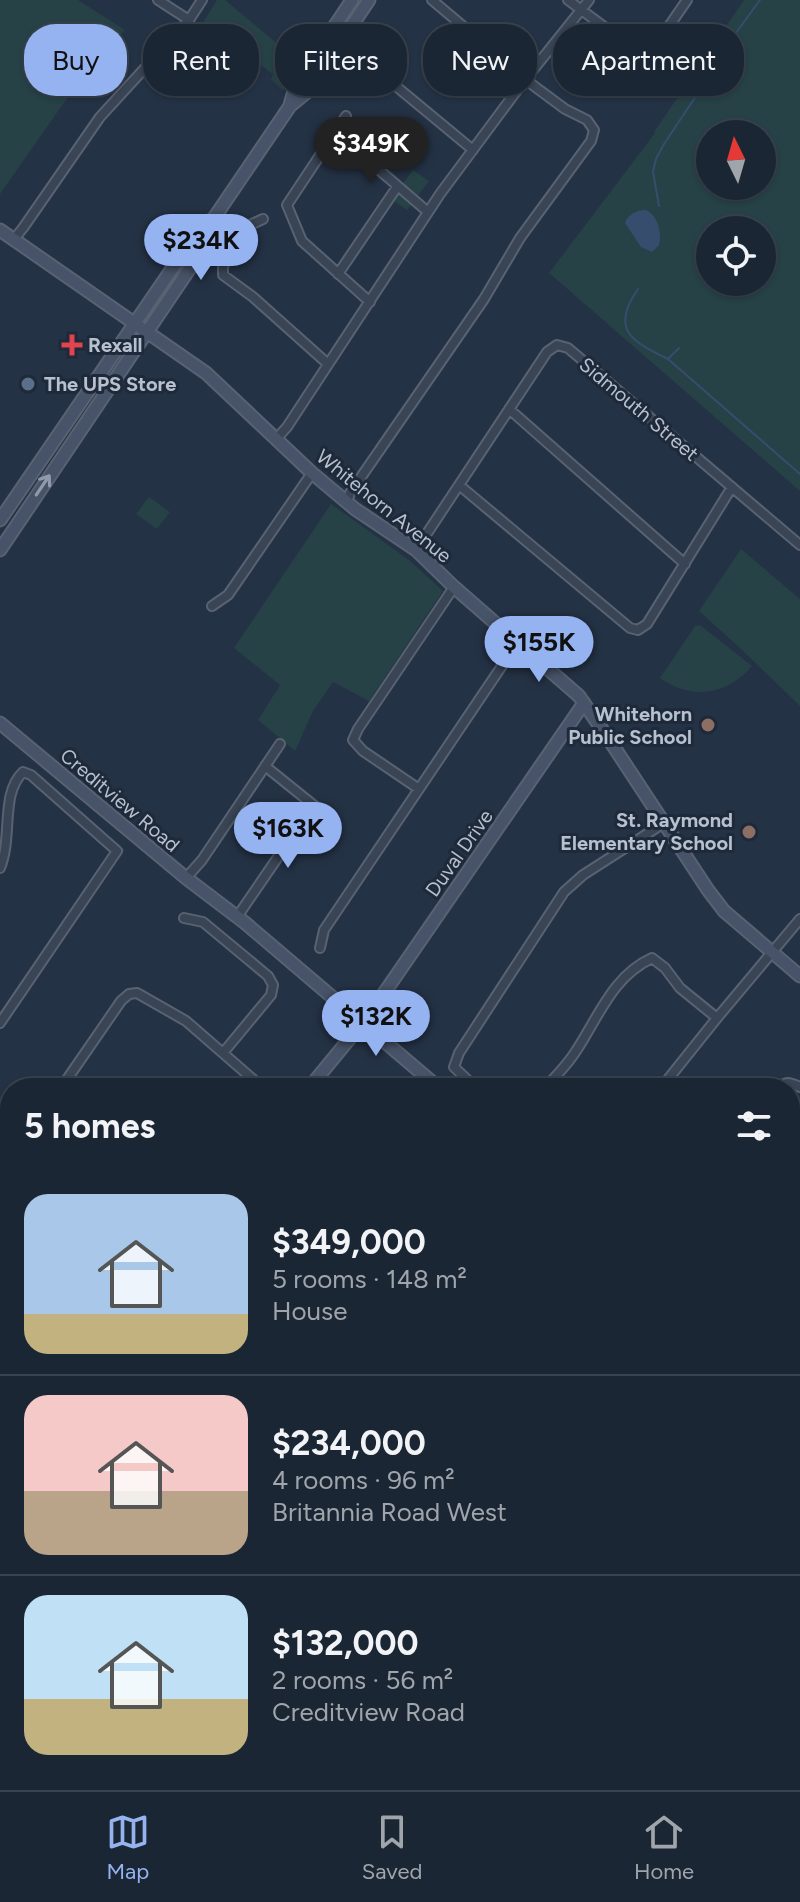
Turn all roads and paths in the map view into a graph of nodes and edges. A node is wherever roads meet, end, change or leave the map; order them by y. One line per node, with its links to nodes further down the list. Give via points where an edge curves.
1 (158, 0): 10 (street)
2 (202, 0): 10 (street)
3 (352, 0): 16 (main road, via 296,84)
4 (369, 0): 16 (main road, via 307,92)
5 (432, 0): 11 (street)
6 (568, 0): 9 (street)
7 (589, 0): 9 (street)
8 (687, 0): 9 (street, via 645,54)
9 (581, 11): 12 (street)
10 (189, 20): 25 (street, via 100,117)
11 (461, 24)
12 (537, 65)
13 (537, 87): 36 (street, via 587,120 594,130 591,141 520,238)
14 (407, 95): 19 (street)
15 (513, 96): 19 (street)
16 (290, 106): 22 (main road)
17 (346, 116): 18 (street)
18 (335, 132): 20 (street); 26 (street, via 287,205 302,241)
19 (473, 150): 21 (street)
20 (397, 187): 21 (street); 26 (street)
21 (428, 212): 27 (street)
22 (214, 218): 28 (main road, via 200,228); 29 (main road, via 213,234)
23 (263, 219): 30 (street, via 250,225 223,266 223,275)
24 (0, 230): 25 (main road, Whitehorn Avenue)
25 (14, 239): 28 (main road, Whitehorn Avenue)
26 (338, 274): 27 (street)
27 (370, 302): 30 (street)
28 (134, 323): 29 (main road, Whitehorn Avenue); 37 (main road)
29 (147, 332): 32 (main road, Whitehorn Avenue, via 206,373); 39 (main road, one-way to 29)
30 (328, 364): 32 (street)
31 (509, 409): 34 (street, Sidmouth Street); 35 (street, Sidmouth Street, via 547,352 557,345 568,348); 41 (street)
32 (277, 438): 33 (main road, Whitehorn Avenue)
33 (312, 473): 36 (main road, Whitehorn Avenue); 43 (street, via 228,595)
34 (459, 485): 40 (street, Sidmouth Street); 41 (street, via 630,628 647,624)
35 (732, 487): 38 (street, Sidmouth Street); 41 (street)
36 (347, 502): 40 (main road, Whitehorn Avenue)
37 (0, 520)
38 (800, 545)
39 (0, 550)
40 (416, 550): 42 (main road, Whitehorn Avenue)
41 (685, 564)
42 (454, 587): 44 (main road, Whitehorn Avenue); 49 (street, via 353,740)
43 (212, 606)
44 (518, 642): 45 (main road, Whitehorn Avenue); 49 (street)
45 (584, 703): 52 (main road, Whitehorn Avenue); 63 (main road, Duval Drive)
46 (0, 723): 54 (main road, Creditview Road)
47 (280, 744): 48 (street)
48 (265, 766): 50 (street); 54 (street)
49 (419, 789): 58 (street, via 324,930)
50 (313, 806): 51 (street); 55 (street)
51 (332, 820)
52 (664, 823): 59 (main road, Whitehorn Avenue, via 724,911); 69 (street, via 564,892 459,1053 454,1067)
53 (0, 868): 62 (street, via 5,857 2,804 23,772 117,851)
54 (186, 878): 55 (main road, Creditview Road)
55 (237, 917): 63 (main road, Creditview Road)
56 (184, 918): 64 (street, via 203,922 273,985 271,995)
57 (800, 919): 59 (street)
58 (320, 948)
59 (771, 952): 60 (main road, Whitehorn Avenue); 61 (street)
60 (800, 976)
61 (717, 1018): 70 (street, via 652,958 623,977); 71 (street)
62 (0, 1023)
63 (362, 1023): 67 (main road, Duval Drive); 68 (main road, Creditview Road)
64 (223, 1053): 65 (street, via 186,1021 141,995 129,994); 66 (street)
65 (68, 1078)
66 (252, 1078)
67 (317, 1078)
68 (427, 1078)
69 (466, 1078)
70 (554, 1078)
71 (669, 1078)

